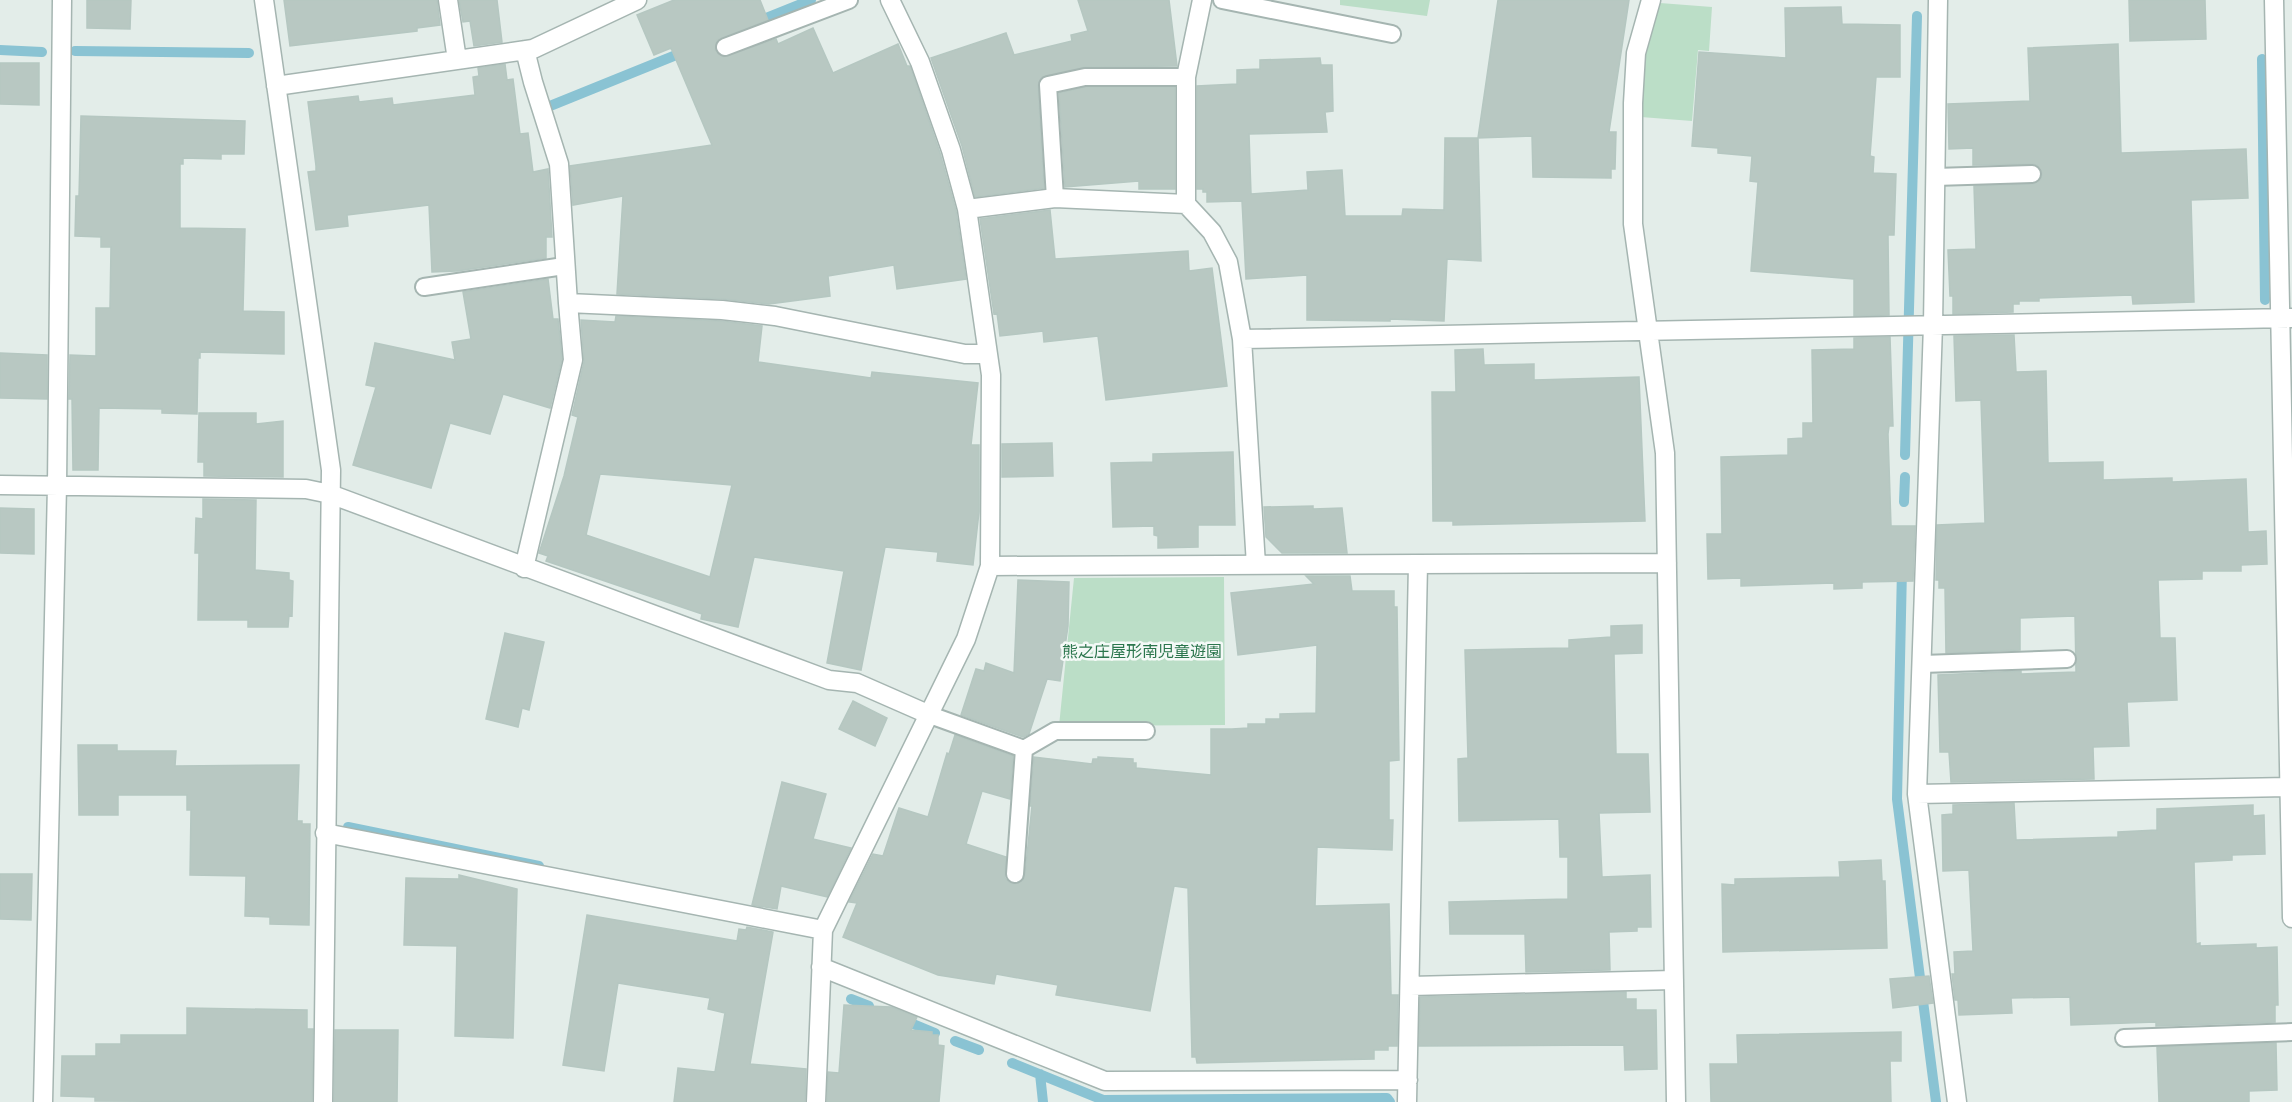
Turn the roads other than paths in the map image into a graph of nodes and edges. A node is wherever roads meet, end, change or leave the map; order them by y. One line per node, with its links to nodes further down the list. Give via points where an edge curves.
1 (62, 0): 32 (street)
2 (264, 0): 17 (street)
3 (448, 0): 15 (street)
4 (637, 0): 14 (street)
5 (849, 0): 13 (lane)
6 (890, 0): 22 (street, via 920,62)
7 (1202, 0): 16 (street)
8 (1222, 0): 12 (lane)
9 (1651, 0): 28 (street, via 1636,53 1633,114 1633,224)
10 (1938, 0): 19 (street)
11 (2274, 0): 26 (street)
12 (1392, 34)
13 (725, 47)
14 (525, 50): 15 (street); 23 (street, via 559,164)
15 (457, 60): 17 (street)
16 (1186, 77): 20 (lane, via 1085,77 1047,85); 21 (street)
17 (276, 86): 33 (street, via 331,470)
18 (2032, 174): 19 (lane)
19 (1935, 177): 27 (street)
20 (1055, 198): 21 (street); 22 (street)
21 (1186, 204): 29 (street, via 1212,232 1228,262)
22 (967, 209): 30 (street)
23 (564, 266): 24 (lane); 25 (street)
24 (424, 287)
25 (568, 303): 30 (street, via 764,315 965,354); 38 (street, via 573,360)
26 (2287, 318): 27 (street); 44 (street)
27 (1927, 325): 28 (street); 40 (street)
28 (1647, 330): 29 (street); 34 (street, via 1665,453)
29 (1242, 339): 36 (street)
30 (986, 354): 37 (street, via 991,375)
31 (0, 486): 32 (street)
32 (57, 486): 33 (street, via 306,489); 56 (street)
33 (330, 494): 38 (street); 46 (street)
34 (1667, 563): 35 (street); 51 (street)
35 (1418, 564): 36 (street); 52 (street)
36 (1256, 565): 37 (street)
37 (990, 566): 41 (street, via 966,639)
38 (524, 568): 41 (street, via 829,680 857,683)
39 (2067, 659): 40 (lane)
40 (1922, 664): 45 (street)
41 (930, 715): 43 (lane); 49 (street)
42 (1146, 731): 43 (lane, via 1055,731)
43 (1024, 749): 47 (lane)
44 (2291, 787): 45 (street); 48 (street)
45 (1917, 794): 61 (street)
46 (325, 833): 49 (street); 57 (street)
47 (1015, 874)
48 (2292, 918)
49 (823, 930): 50 (street)
50 (821, 967): 55 (street, via 1105,1081); 58 (street)
51 (1674, 980): 52 (street); 60 (street)
52 (1410, 986): 55 (street)
53 (2292, 1032): 54 (lane)
54 (2124, 1038)
55 (1408, 1080): 59 (street)
56 (43, 1102)
57 (323, 1102)
58 (816, 1102)
59 (1407, 1102)
60 (1676, 1102)
61 (1958, 1102)

